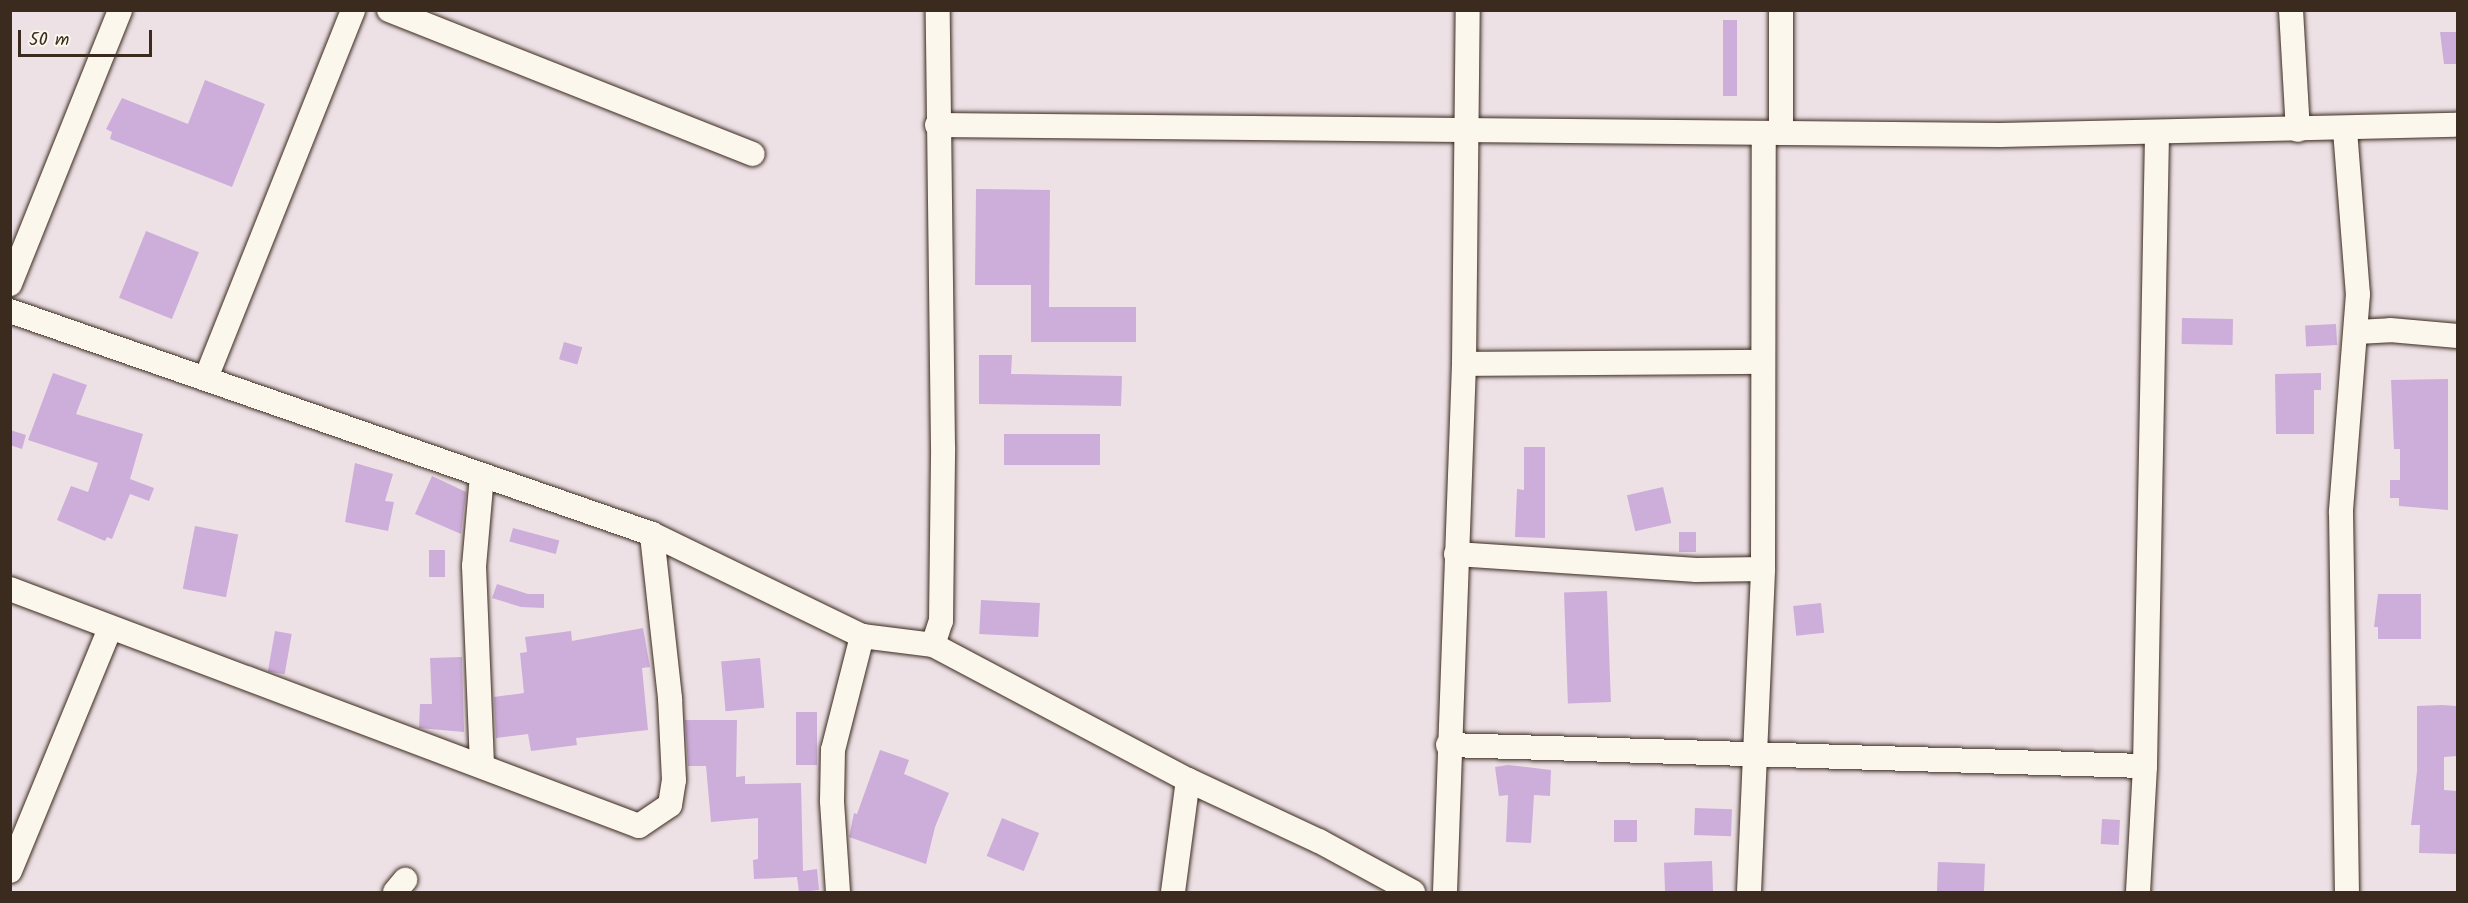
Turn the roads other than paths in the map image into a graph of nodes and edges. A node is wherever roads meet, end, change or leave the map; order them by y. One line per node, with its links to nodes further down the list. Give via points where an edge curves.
1 (120, 10): 16 (street)
2 (353, 10): 22 (street)
3 (389, 10): 15 (street)
4 (938, 10): 8 (street)
5 (1468, 10): 12 (street)
6 (1781, 10): 13 (street)
7 (2291, 10): 10 (street)
8 (937, 125): 12 (street); 30 (street, via 941,621)
9 (2457, 125): 11 (street)
10 (2298, 130): 11 (street); 14 (street)
11 (2345, 130): 18 (street, via 2358,294)
12 (1467, 131): 13 (street); 21 (street)
13 (1773, 133): 14 (street); 20 (street)
14 (2157, 133): 34 (street)
15 (753, 154)
16 (10, 284)
17 (10, 311): 22 (street)
18 (2357, 332): 19 (street, via 2390,330); 44 (street, via 2341,512)
19 (2457, 336)
20 (1763, 362): 21 (street); 26 (street)
21 (1464, 364): 25 (street)
22 (206, 378): 23 (street)
23 (482, 474): 24 (street); 33 (street, via 474,566)
24 (652, 534): 29 (street); 33 (street, via 670,698 674,780 670,805 639,826)
25 (1456, 554): 26 (street, via 1696,570); 31 (street)
26 (1763, 569): 32 (street)
27 (10, 589): 28 (street)
28 (110, 628): 33 (street); 36 (street)
29 (862, 636): 30 (street); 38 (street, via 833,750)
30 (933, 645): 35 (street)
31 (1448, 745): 32 (street); 41 (street)
32 (1756, 754): 34 (street); 42 (street)
33 (482, 765)
34 (2145, 766): 43 (street)
35 (1188, 780): 37 (street, via 1319,840); 39 (street)
36 (10, 871)
37 (1386, 886): 40 (street)
38 (838, 892)
39 (1173, 892)
40 (1413, 892)
41 (1445, 892)
42 (1749, 892)
43 (2138, 892)
44 (2347, 892)

